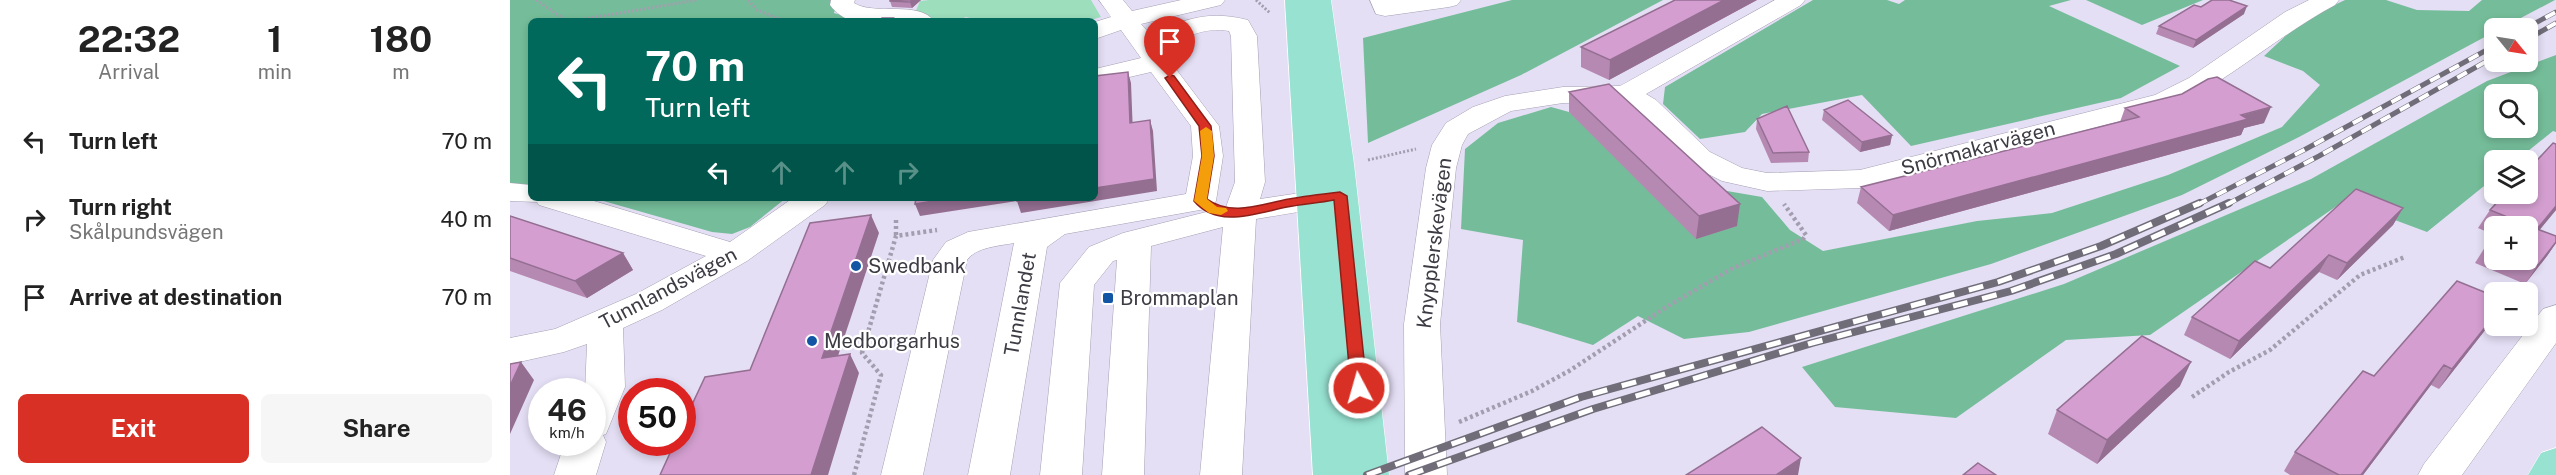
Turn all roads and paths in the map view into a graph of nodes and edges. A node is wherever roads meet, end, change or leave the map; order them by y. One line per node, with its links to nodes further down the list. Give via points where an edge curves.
1 (536, 0): 15 (path)
2 (698, 0): 16 (path)
3 (748, 0): 17 (path, via 757,10)
4 (843, 0): 18 (street, via 842,5 855,14)
5 (1213, 0): 13 (street)
6 (1256, 0): 14 (path)
7 (1297, 0): 27 (main road)
8 (1319, 0): 27 (main road, via 1339,164)
9 (1382, 0): 10 (street, via 1385,9)
10 (1449, 0)
11 (1792, 0): 22 (street, Knypplerskevägen)
12 (2327, 0): 22 (street, Snörmakarvägen, via 2294,17 2199,84 2165,101 1860,179 1767,182 1733,175 1699,158 1646,106)
13 (1118, 10): 19 (street); 20 (street)
14 (1269, 13)
15 (563, 18)
16 (590, 18)
17 (777, 18)
18 (912, 18)
19 (1098, 28)
20 (1153, 54): 21 (street); 31 (street, via 1205,126 1208,156); 32 (street, via 1189,27 1216,21 1239,25 1244,36 1250,182)
21 (1098, 76)
22 (1626, 94): 23 (street, Knypplerskevägen, via 1563,95 1505,104 1456,129)
23 (1447, 145): 24 (path); 44 (street, Knypplerskevägen, via 1422,324)
24 (1366, 160)
25 (510, 192): 26 (street)
26 (528, 195)
27 (1326, 198): 32 (street); 53 (main road); 54 (main road)
28 (1780, 199): 44 (path, via 1806,235 1803,239 1733,268 1532,391 1459,422)
29 (560, 201): 37 (street)
30 (810, 201): 37 (street, Tunnlandsvägen)
31 (1200, 201): 32 (street, via 1214,210); 34 (street)
32 (1240, 213): 36 (street); 52 (street)
33 (896, 220): 35 (path)
34 (1055, 226): 48 (street, Tunnlandet, via 980,239 958,249 950,260); 49 (street, Tunnlandet, via 1031,243)
35 (896, 236)
36 (1135, 240): 50 (street, via 1101,254 1077,283); 51 (street)
37 (735, 254): 40 (street, Tunnlandsvägen)
38 (2405, 256): 43 (path, via 2360,275 2270,350)
39 (2556, 317): 56 (street)
40 (605, 323): 41 (street, Tunnlandsvägen, via 564,340); 42 (street)
41 (510, 351)
42 (606, 378)
43 (2192, 397)
44 (1423, 430): 55 (street, Knypplerskevägen)
45 (581, 456): 47 (street)
46 (2556, 464): 57 (main road)
47 (574, 475)
48 (902, 475)
49 (989, 475)
50 (1061, 475)
51 (1123, 475)
52 (1221, 475)
53 (1334, 475)
54 (1368, 475)
55 (1426, 475)
56 (2439, 475)
57 (2549, 475)

